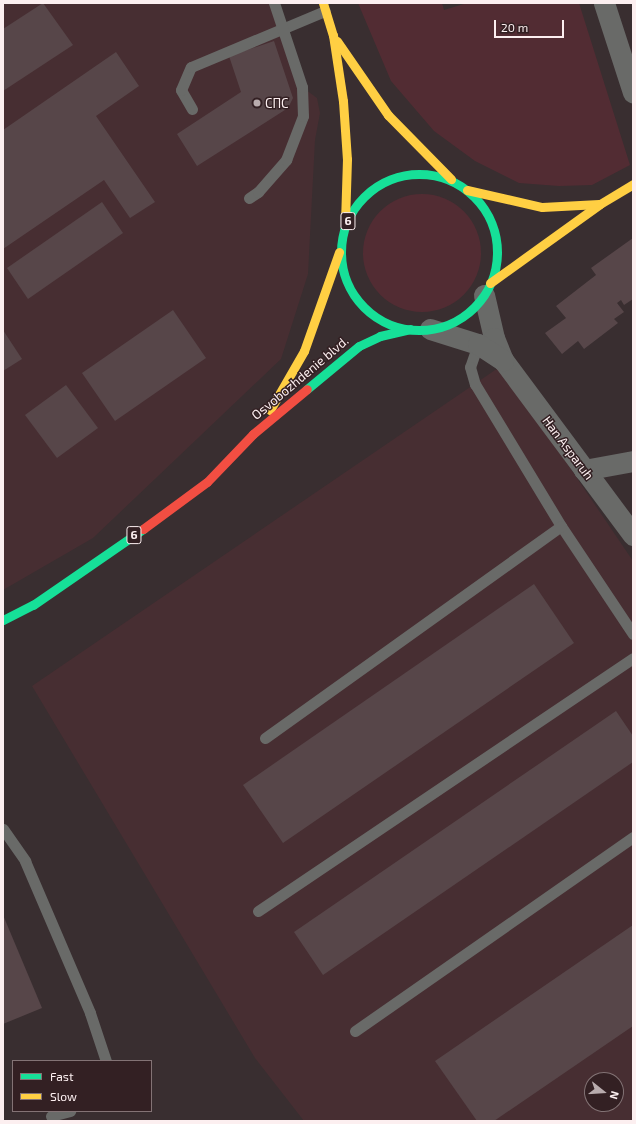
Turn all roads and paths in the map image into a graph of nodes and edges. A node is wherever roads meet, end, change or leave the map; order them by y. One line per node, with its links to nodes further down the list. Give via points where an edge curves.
1 (274, 3): 4 (lane)
2 (604, 3): 6 (street)
3 (324, 7): 4 (lane); 5 (main road, 6)
4 (284, 30): 7 (lane, via 191,66 181,90); 11 (lane, via 302,88 303,116 286,160 258,192)
5 (333, 35): 8 (main road, 6, via 388,115); 13 (main road, 6, via 346,132)
6 (633, 92)
7 (192, 109)
8 (454, 182): 10 (main road, 6); 13 (main road, 6, via 440,176 410,174 381,183 358,203)
9 (633, 184): 12 (main road)
10 (467, 190): 12 (main road, via 542,207 567,208); 15 (main road, 6, via 486,212 496,240 497,255)
11 (248, 198)
12 (600, 204): 15 (main road)
13 (344, 229): 14 (main road, 6)
14 (342, 245): 16 (main road, 6, via 345,275 359,301 382,320); 19 (main road, Osvobozhdenie blvd. / 6, via 304,351 290,380)
15 (487, 289): 16 (main road, 6, via 460,318); 18 (street, Han Asparuh, via 494,338)
16 (420, 329): 17 (street, Han Asparuh); 19 (main road, Osvobozhdenie blvd. / 6, via 380,336 359,346)
17 (478, 344): 18 (street, Han Asparuh); 22 (lane, via 470,374)
18 (503, 360): 21 (street, Han Asparuh)
19 (253, 434): 24 (main road, Osvobozhdenie blvd. / 6, via 207,482 33,605)
20 (633, 461): 21 (street)
21 (584, 470): 23 (street, Han Asparuh)
22 (561, 526): 25 (lane); 27 (lane)
23 (633, 535)
24 (3, 620)
25 (633, 634)
26 (633, 658): 30 (lane)
27 (265, 738)
28 (3, 829): 32 (lane, via 25,861 90,1013)
29 (633, 837): 31 (lane)
30 (258, 911)
31 (355, 1031)
32 (106, 1060)
33 (66, 1112): 34 (lane)
34 (51, 1116)

